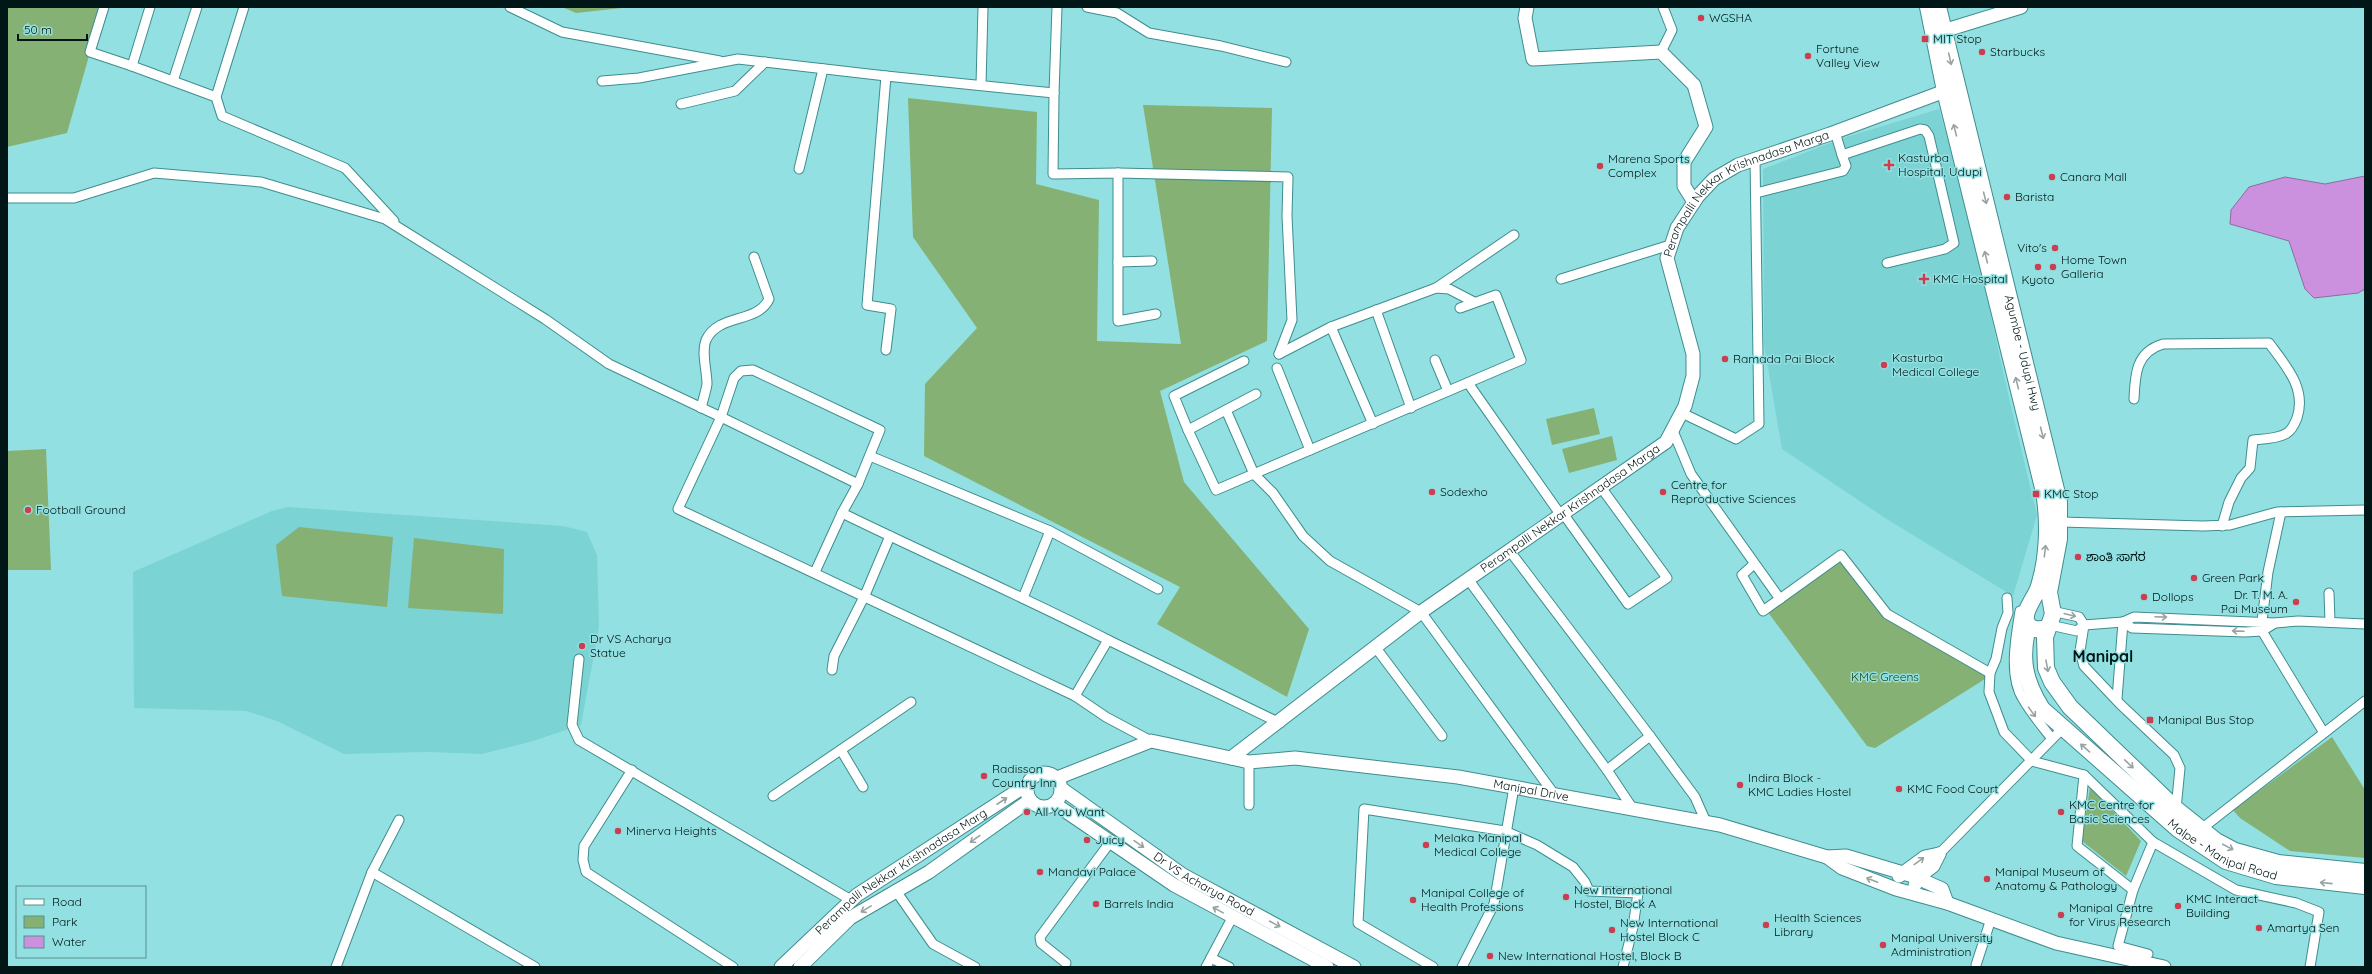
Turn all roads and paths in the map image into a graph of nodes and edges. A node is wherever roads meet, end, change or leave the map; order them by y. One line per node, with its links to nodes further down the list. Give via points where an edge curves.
1 (104, 7): 19 (street, via 90,52)
2 (150, 7): 19 (street)
3 (197, 7): 22 (street)
4 (244, 7): 27 (street)
5 (510, 7): 16 (street, via 562,32)
6 (983, 7): 24 (street)
7 (1057, 7): 26 (street)
8 (1087, 7): 18 (street, via 1117,13 1149,33 1221,46)
9 (1527, 7): 15 (street, via 1525,18 1533,59)
10 (1663, 7): 15 (street, via 1672,30)
11 (1928, 7): 14 (highway, Agumbe - Udupi Hwy)
12 (1938, 7): 14 (highway, Agumbe - Udupi Hwy)
13 (2021, 7): 14 (street)
14 (1937, 32): 25 (highway, Agumbe - Udupi Hwy); 76 (highway, Agumbe - Udupi Hwy, one-way to 76, via 2054,480)
15 (1661, 52): 36 (street, via 1694,85 1706,127 1684,162 1684,186)
16 (724, 62): 17 (street, via 738,59); 23 (street, via 639,78)
17 (765, 62): 20 (street); 28 (street, via 735,91)
18 (1286, 62)
19 (132, 66): 22 (street)
20 (823, 69): 21 (street); 32 (street)
21 (886, 76): 24 (street); 51 (street, via 868,305 891,309)
22 (173, 81): 27 (street)
23 (602, 81)
24 (981, 85): 26 (street)
25 (1945, 91): 29 (street, Perampalli Nekkar Krishnadasa Marga); 89 (highway, Agumbe - Udupi Hwy, one-way to 25, via 2039,587 2045,547 2044,492)
26 (1054, 93): 33 (street, via 1053,174)
27 (216, 97): 37 (street, via 222,116 345,168)
28 (681, 104)
29 (1835, 132): 30 (street); 31 (street, Perampalli Nekkar Krishnadasa Marga)
30 (1842, 155): 34 (street, via 1846,166 1843,171); 43 (street, via 1920,129 1929,136 1954,243 1945,249)
31 (1755, 159): 34 (street); 36 (street, Perampalli Nekkar Krishnadasa Marga, via 1738,165 1714,179)
32 (799, 169)
33 (1118, 173): 42 (street); 50 (street, via 1288,177 1287,216 1292,320 1279,354)
34 (1756, 193): 62 (street, via 1759,424 1736,439)
35 (7, 198): 37 (street, via 74,198 154,173 261,182 384,219)
36 (1694, 202): 39 (street, Perampalli Nekkar Krishnadasa Marga, via 1677,228)
37 (402, 230): 59 (street, via 545,319 609,364)
38 (1514, 235): 45 (street)
39 (1670, 245): 44 (street); 62 (street, Perampalli Nekkar Krishnadasa Marga, via 1667,258 1693,354 1693,376)
40 (754, 257): 59 (street, via 769,300 761,311 725,322 713,331 706,341 707,384)
41 (1152, 261): 42 (street)
42 (1118, 262): 49 (street, via 1118,321)
43 (1887, 264)
44 (1561, 279)
45 (1436, 288): 46 (street, via 1449,289); 48 (street)
46 (1474, 302): 47 (street); 55 (street, via 1496,295 1521,360)
47 (1460, 308)
48 (1376, 310): 50 (street); 60 (street)
49 (1156, 314)
50 (1331, 328): 64 (street)
51 (886, 350)
52 (1435, 360): 56 (street)
53 (1244, 361): 65 (street, via 1174,396)
54 (1277, 368): 67 (street)
55 (1468, 383): 56 (street); 75 (street)
56 (1448, 391): 60 (street)
57 (1256, 394): 61 (street)
58 (2134, 399): 77 (street, via 2134,383 2140,360 2150,348 2163,344 2269,343 2296,380 2300,395 2294,425 2286,434 2253,440 2250,468 2241,478 2229,502)
59 (701, 408): 63 (street)
60 (1411, 408): 64 (street)
61 (1226, 410): 65 (street); 69 (street)
62 (1682, 413): 66 (street, Perampalli Nekkar Krishnadasa Marga)
63 (721, 417): 68 (street, via 734,378 741,371 753,370 880,430); 70 (street); 82 (street, via 678,509)
64 (1373, 424): 67 (street)
65 (1188, 430): 69 (street, via 1216,490)
66 (1673, 431): 71 (street, Perampalli Nekkar Krishnadasa Marga, via 1666,442); 81 (street, via 1692,474)
67 (1310, 450): 69 (street)
68 (870, 456): 70 (street); 78 (street)
69 (1254, 474): 90 (street, via 1273,493 1303,536 1330,561)
70 (858, 484): 74 (street)
71 (1600, 486): 75 (street, Perampalli Nekkar Krishnadasa Marga); 75 (street, via 1667,578 1628,604)
72 (2365, 510): 73 (street)
73 (2281, 512): 77 (street); 92 (street, via 2268,572)
74 (842, 513): 79 (street); 82 (street)
75 (1561, 513): 80 (street, Perampalli Nekkar Krishnadasa Marga)
76 (2061, 522): 77 (street); 91 (highway, Agumbe - Udupi Hwy, via 2049,592)
77 (2222, 526)
78 (1050, 531): 84 (street); 87 (street)
79 (890, 536): 86 (street); 87 (street)
80 (1509, 550): 83 (street, Perampalli Nekkar Krishnadasa Marga); 112 (street)
81 (1754, 564): 88 (street); 88 (street, via 1742,575 1763,611)
82 (815, 572): 86 (street)
83 (1468, 579): 90 (street, Perampalli Nekkar Krishnadasa Marga); 120 (street)
84 (1158, 589)
85 (2329, 593): 94 (street)
86 (865, 595): 102 (street, via 834,656); 104 (street)
87 (1023, 598): 99 (street)
88 (1780, 598): 103 (street, via 1841,555 1887,614)
89 (2027, 611): 91 (highway, via 2046,603); 91 (highway, via 2040,630); 103 (street, via 2007,598 2008,613); 109 (highway, Malpe - Manipal Road, via 2024,658 2031,691)
90 (1421, 612): 100 (street, Perampalli Nekkar Krishnadasa Marga); 126 (street)
91 (2050, 618): 97 (street, one-way to 97, via 2079,617); 97 (street, via 2077,631); 132 (highway, Malpe - Manipal Road, one-way to 132, via 2046,637 2046,668 2058,692 2070,707)
92 (2262, 621): 93 (street, one-way to 92, via 2134,617); 95 (street)
93 (2123, 622): 97 (street); 98 (street, one-way to 93, via 2132,628); 105 (street)
94 (2330, 622): 95 (street); 96 (street)
95 (2275, 623): 98 (street)
96 (2365, 624)
97 (2084, 625): 105 (street, via 2080,651 2084,666)
98 (2262, 631): 110 (street)
99 (1108, 640): 104 (street); 108 (street)
100 (1376, 648): 108 (street, Perampalli Nekkar Krishnadasa Marga); 111 (street)
101 (579, 658): 119 (street, via 572,725 574,733 579,740)
102 (832, 670)
103 (1990, 673): 117 (street, via 1989,692 2004,732)
104 (1075, 696): 113 (street, via 1106,717)
105 (2117, 698): 132 (street, via 2174,755 2180,768)
106 (911, 702): 114 (street)
107 (2365, 702): 110 (street)
108 (1280, 723): 115 (street, Perampalli Nekkar Krishnadasa Marga)
109 (2057, 734): 117 (street); 145 (highway, Malpe - Manipal Road, one-way to 109, via 2276,876 2226,862 2178,829)
110 (2324, 734): 135 (street)
111 (1442, 736)
112 (1650, 736): 120 (street); 134 (street, via 1695,797)
113 (1151, 741): 115 (street); 123 (street)
114 (841, 750): 124 (street); 127 (street)
115 (1232, 758): 116 (street, Manipal Drive)
116 (1249, 762): 125 (street, Manipal Drive, via 1295,758 1458,777); 130 (street)
117 (2032, 762): 121 (street); 139 (street)
118 (1096, 763): 123 (street)
119 (632, 770): 149 (street); 159 (street, via 584,846 583,860 586,872)
120 (1607, 770): 131 (street)
121 (2084, 775): 138 (street); 146 (street, via 2077,846)
122 (1028, 784): 123 (street, via 1041,773 1047,773); 128 (street, via 1027,794); 149 (street, Perampalli Nekkar Krishnadasa Marg, one-way to 122)
123 (1059, 784): 129 (street, via 1059,800); 166 (street, Dr VS Acharya Road, one-way to 166, via 1183,875)
124 (863, 787)
125 (1514, 787): 126 (street, Manipal Drive); 136 (street)
126 (1554, 794): 131 (street, Manipal Drive)
127 (773, 796)
128 (1030, 800): 129 (street, via 1038,807 1044,808); 148 (street, Perampalli Nekkar Krishnadasa Marg, one-way to 148, via 929,872)
129 (1055, 804): 137 (street, Dr VS Acharya Road)
130 (1249, 804)
131 (1634, 809): 134 (street, Manipal Drive)
132 (2176, 809): 135 (highway, Malpe - Manipal Road)
133 (399, 820): 141 (street)
134 (1706, 822): 140 (street, Manipal Drive)
135 (2200, 830): 142 (highway, Malpe - Manipal Road, one-way to 142, via 2235,851 2256,858 2278,863)
136 (1506, 831): 167 (street, via 1364,808 1358,922); 168 (street, via 1494,904); 169 (street, via 1537,845 1573,867 1589,891 1638,893)
137 (1111, 841): 151 (street, Dr VS Acharya Road, one-way to 137, via 1174,885); 155 (street, via 1040,937 1041,943)
138 (2153, 842): 146 (street); 171 (street, via 2236,890 2296,903 2319,912)
139 (1939, 854): 143 (street, one-way to 139, via 1925,857); 144 (street, via 1933,866)
140 (1826, 857): 143 (street, via 1846,856); 147 (street, one-way to 140, via 1842,868)
141 (372, 872): 157 (street); 158 (street)
142 (2365, 872)
143 (1902, 873): 144 (street); 147 (street, via 1894,880)
144 (1917, 878): 147 (street, via 1915,885); 150 (street, via 1942,889)
145 (2365, 886)
146 (2133, 890): 153 (street, via 2118,946)
147 (1901, 891): 150 (street)
148 (896, 892): 161 (street, Perampalli Nekkar Krishnadasa Marg, one-way to 161, via 850,918); 162 (street, via 933,944)
149 (851, 900): 160 (street, Perampalli Nekkar Krishnadasa Marg)
150 (1948, 904): 152 (street)
151 (1232, 918): 154 (street); 165 (street, Dr VS Acharya Road)
152 (1991, 919): 156 (street); 170 (street, via 2056,943)
153 (2148, 954)
154 (1211, 958): 163 (street); 164 (street)
155 (1066, 963)
156 (1976, 965)
157 (336, 967)
158 (535, 967)
159 (733, 967)
160 (781, 967)
161 (800, 967)
162 (975, 967)
163 (1206, 967)
164 (1229, 967)
165 (1327, 967)
166 (1354, 967)
167 (1433, 967)
168 (1462, 967)
169 (1623, 967)
170 (2164, 967)
171 (2310, 967)

